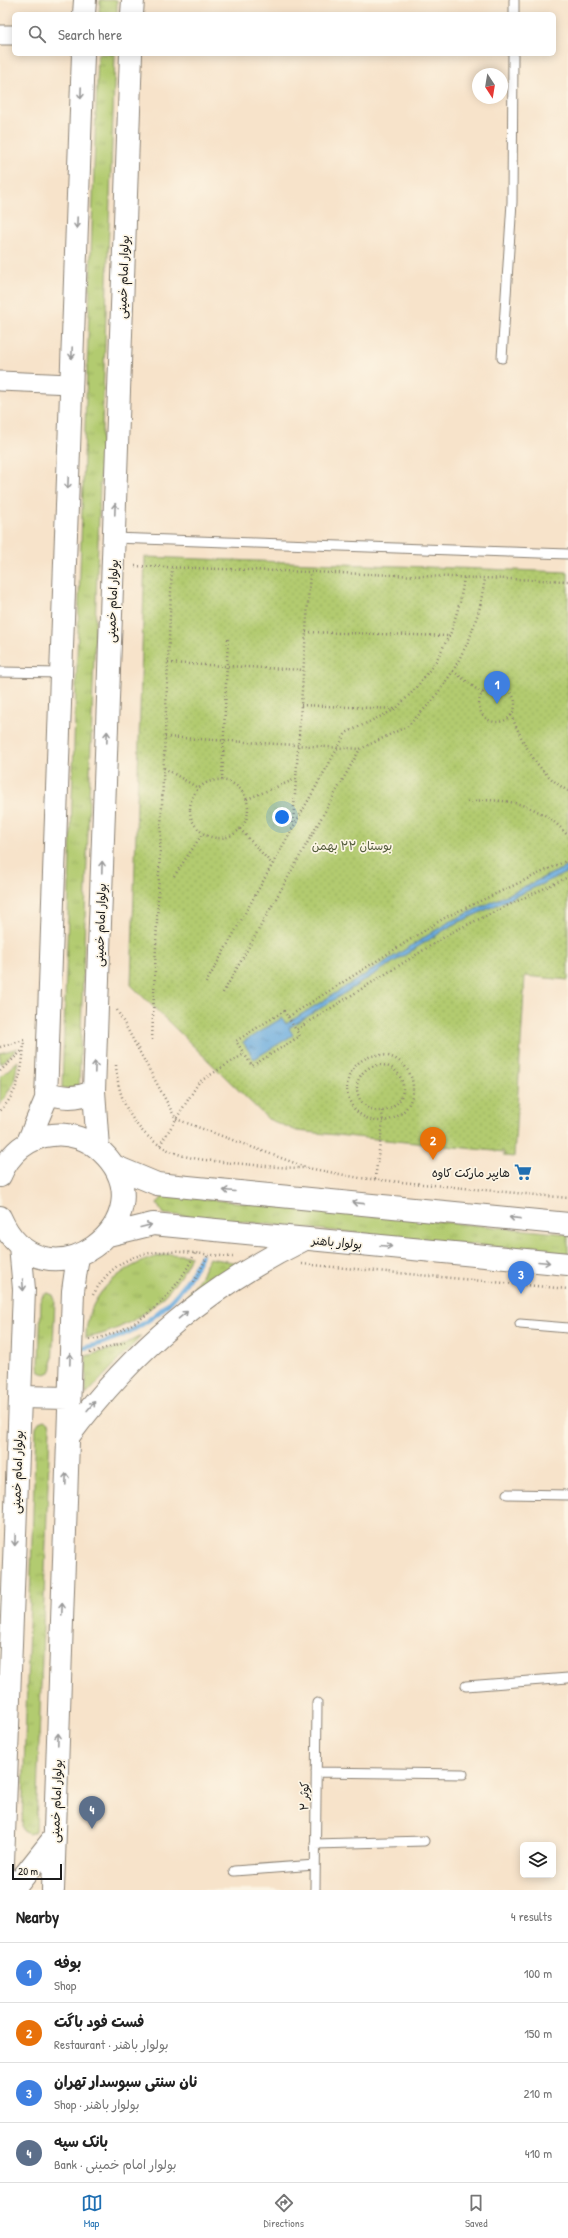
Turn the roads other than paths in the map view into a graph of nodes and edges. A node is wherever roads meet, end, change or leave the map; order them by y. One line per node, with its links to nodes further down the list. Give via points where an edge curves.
1 (85, 0): 4 (main road)
2 (133, 0): 5 (main road)
3 (514, 0): 6 (lane)
4 (84, 12)
5 (132, 12)
6 (514, 12)
7 (0, 35): 8 (street)
8 (12, 35)
9 (83, 56): 14 (main road, one-way to 14)
10 (131, 56): 15 (main road, بولوار امام خمینی, one-way to 10)
11 (513, 56): 12 (lane, via 512,202)
12 (502, 358)
13 (0, 381): 14 (street)
14 (71, 384): 18 (main road, one-way to 18)
15 (114, 538): 16 (lane); 19 (main road, بولوار امام خمینی, one-way to 15)
16 (568, 554)
17 (0, 672): 18 (lane)
18 (61, 673): 20 (main road)
19 (94, 1091): 20 (main road, via 72,1097); 22 (main road, بولوار امام خمینی)
20 (46, 1092): 21 (main road, via 46,1099)
21 (28, 1142): 22 (main road, via 52,1135 64,1135 82,1139); 23 (main road)
22 (98, 1148): 24 (main road)
23 (3, 1165)
24 (114, 1166): 26 (main road, one-way to 24, via 157,1184); 27 (main road, via 120,1184 121,1202 115,1225)
25 (1, 1223): 29 (main road)
26 (568, 1224)
27 (108, 1235): 28 (main road, بولوار باهنر, one-way to 28, via 153,1224); 30 (main road, via 100,1244)
28 (305, 1239): 31 (main road, بولوار باهنر, one-way to 31); 36 (main road, one-way to 28, via 111,1383 160,1334 215,1291 264,1260)
29 (20, 1246): 30 (main road, via 48,1258 66,1259); 34 (main road, بولوار امام خمینی, one-way to 34, via 24,1289)
30 (78, 1256): 35 (main road, بولوار امام خمینی, one-way to 30, via 73,1291)
31 (568, 1264)
32 (520, 1324): 33 (lane)
33 (568, 1328)
34 (20, 1397): 35 (main road); 47 (main road, بولوار امام خمینی, one-way to 47)
35 (69, 1398): 36 (main road, بولوار امام خمینی)
36 (68, 1437): 44 (main road, بولوار امام خمینی, one-way to 36)
37 (507, 1494): 38 (lane)
38 (568, 1495)
39 (568, 1678): 40 (lane)
40 (466, 1686)
41 (317, 1703): 42 (lane, کوثر ۲)
42 (316, 1772): 43 (lane); 46 (lane, کوثر ۲)
43 (463, 1774)
44 (54, 1838): 50 (main road); 52 (main road, بولوار امام خمینی)
45 (424, 1841): 46 (lane)
46 (315, 1844): 48 (lane, کوثر ۲)
47 (4, 1853): 50 (main road); 51 (main road, بولوار امام خمینی)
48 (315, 1865): 49 (lane); 53 (lane, کوثر ۲)
49 (234, 1870)
50 (21, 1886)
51 (2, 1890)
52 (53, 1890)
53 (315, 1890)

